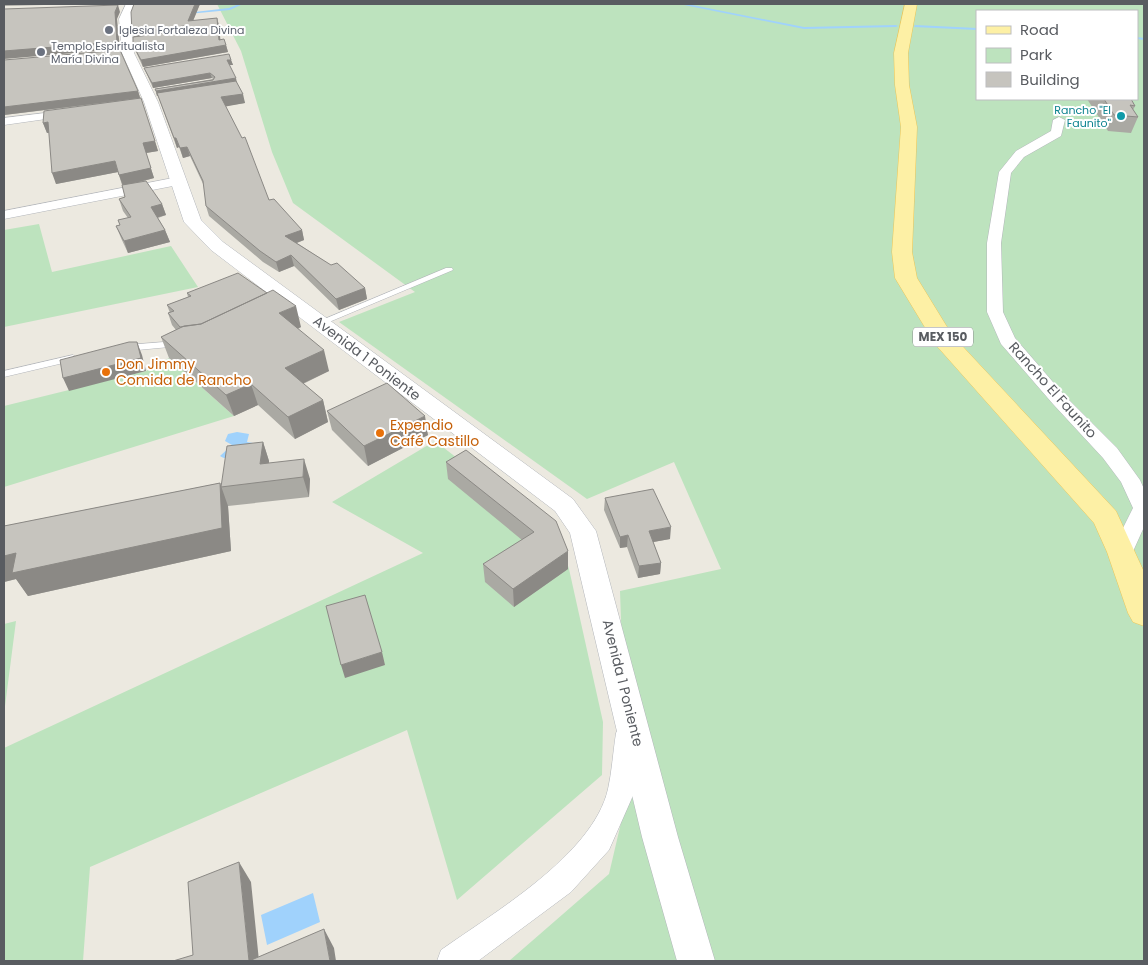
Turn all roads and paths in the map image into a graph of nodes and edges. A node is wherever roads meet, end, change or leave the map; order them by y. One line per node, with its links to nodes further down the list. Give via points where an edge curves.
1 (912, 4): 16 (main road, MEX 150, via 901,52 902,85 909,127 902,252 906,278 943,339 1106,518)
2 (125, 11): 3 (street, Avenida 1 Poniente)
3 (130, 45): 4 (street); 8 (street, Avenida 1 Poniente, via 142,70)
4 (114, 54)
5 (79, 112): 7 (street)
6 (1059, 120): 16 (street, Rancho El Faunito, via 1056,133 1020,154 1005,172 994,244 995,312 1007,340 1110,453 1130,480 1143,508)
7 (4, 122)
8 (178, 181): 9 (street); 11 (street, Avenida 1 Poniente, via 193,222 285,304)
9 (4, 216)
10 (449, 270): 11 (lane)
11 (319, 323): 18 (street, Avenida 1 Poniente, via 564,505 583,531)
12 (185, 343): 13 (lane)
13 (120, 348)
14 (85, 355): 15 (lane)
15 (4, 374)
16 (1122, 552): 17 (main road, MEX 150)
17 (1144, 613)
18 (632, 717): 19 (street, via 621,790 600,840 561,882); 20 (street, Avenida 1 Poniente, via 660,837)
19 (452, 961)
20 (696, 961)

